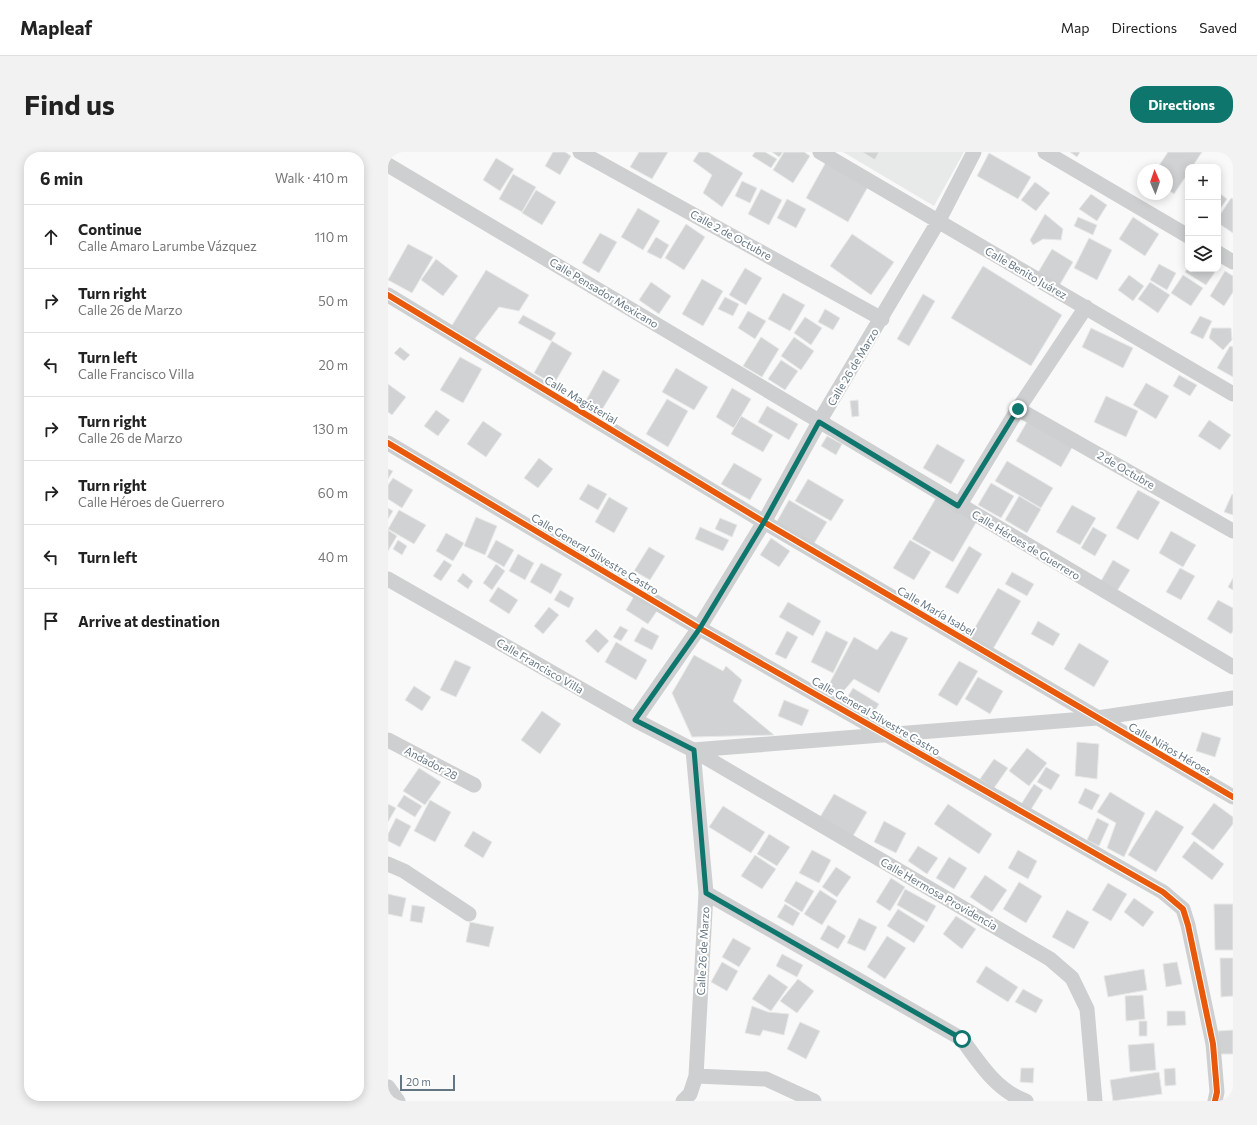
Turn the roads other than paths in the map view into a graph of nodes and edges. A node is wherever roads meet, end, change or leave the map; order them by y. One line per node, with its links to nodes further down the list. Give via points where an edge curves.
1 (580, 152): 12 (street, Calle 2 de Octubre)
2 (820, 152): 6 (street, Calle Benito Juárez)
3 (974, 152): 6 (street, Calle 26 de Marzo)
4 (1045, 152): 7 (street)
5 (388, 165): 15 (street, Calle Pensador Mexicano)
6 (938, 222): 11 (street, Calle Benito Juárez); 12 (street, Calle 26 de Marzo)
7 (1185, 234)
8 (1221, 256): 9 (street)
9 (1233, 262)
10 (388, 295): 18 (street, Calle Magisterial)
11 (1086, 307): 13 (street, Calle Benito Juárez); 14 (street)
12 (882, 319): 15 (street, Calle 26 de Marzo)
13 (1233, 394)
14 (1018, 409): 17 (street); 19 (street, 2 de Octubre)
15 (819, 422): 17 (street, Calle Héroes de Guerrero); 18 (street, Calle 26 de Marzo)
16 (388, 443): 21 (street, Calle General Silvestre Castro)
17 (958, 506): 22 (street, Calle Héroes de Guerrero)
18 (764, 522): 21 (street, Calle 26 de Marzo); 24 (street, Calle María Isabel)
19 (1233, 531)
20 (388, 579): 25 (street, Calle Francisco Villa)
21 (700, 628): 25 (street, Calle 26 de Marzo); 26 (street, Calle General Silvestre Castro)
22 (1233, 667)
23 (1233, 698): 24 (street)
24 (1098, 718): 26 (street); 30 (street, Calle Niños Héroes)
25 (635, 720): 28 (street, Calle Francisco Villa)
26 (889, 735): 28 (street); 41 (street, Calle General Silvestre Castro, via 1163,892 1183,909 1213,1044 1217,1092)
27 (388, 740): 29 (street, Andador 28)
28 (694, 750): 32 (street, Calle 26 de Marzo); 40 (street, Calle Hermosa Providencia, via 1050,959 1072,978 1087,1009)
29 (474, 785)
30 (1233, 797)
31 (388, 864): 33 (street)
32 (706, 893): 34 (street, Calle 26 de Marzo); 39 (street, via 962,1039 986,1074 1017,1098)
33 (469, 914)
34 (696, 1076): 36 (street, Calle 26 de Marzo); 38 (street, via 766,1079)
35 (388, 1087): 37 (street)
36 (690, 1099)
37 (398, 1101)
38 (814, 1101)
39 (1026, 1101)
40 (1095, 1101)
41 (1215, 1101)

